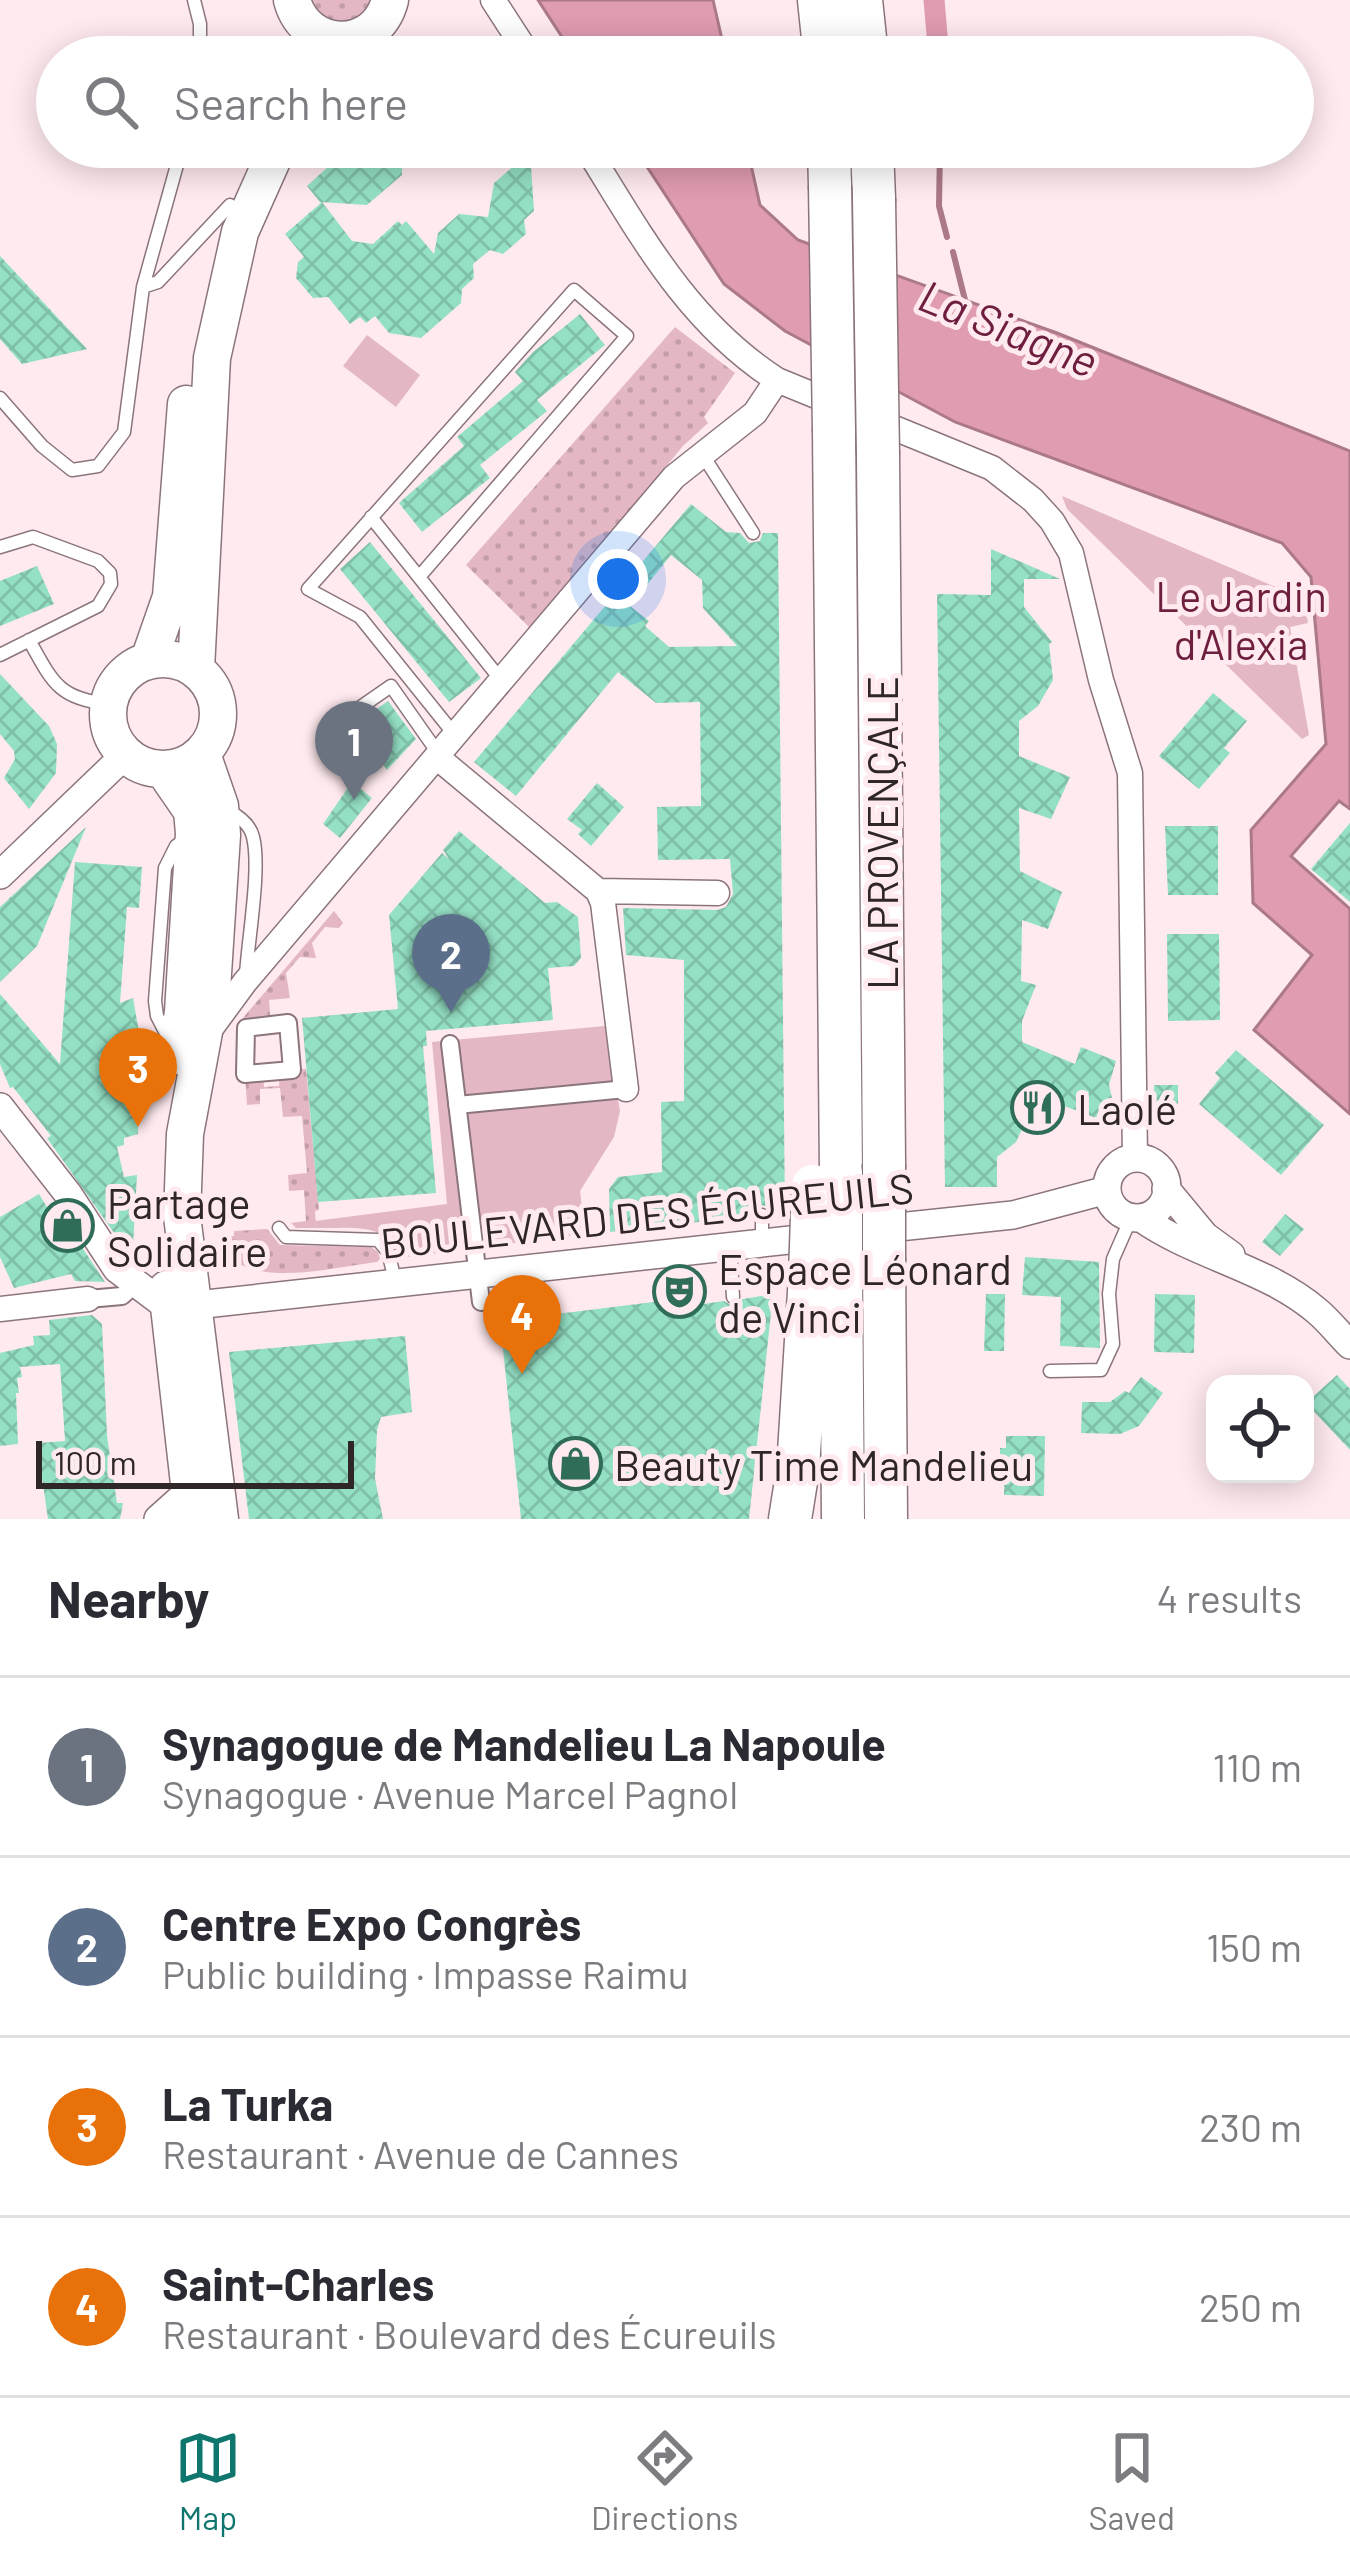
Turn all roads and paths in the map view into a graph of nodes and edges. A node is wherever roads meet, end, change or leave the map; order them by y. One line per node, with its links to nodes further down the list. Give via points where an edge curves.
1 (194, 0): 6 (lane)
2 (493, 0): 8 (street)
3 (819, 0): 9 (highway)
4 (862, 0): 10 (highway)
5 (395, 3): 7 (main road)
6 (200, 36)
7 (362, 36)
8 (516, 36)
9 (823, 36)
10 (865, 36)
11 (176, 168): 18 (lane)
12 (246, 168): 17 (main road)
13 (269, 168): 29 (main road, via 240,232 212,358)
14 (599, 168): 19 (street, via 699,318)
15 (829, 168): 53 (highway, LA PROVENÇALE, bridge, via 840,929)
16 (873, 168): 65 (highway, LA PROVENÇALE, bridge)
17 (230, 205): 18 (lane, via 158,282); 28 (main road, via 199,313 171,597)
18 (142, 286): 20 (lane, via 124,432 98,466 72,470)
19 (777, 380): 21 (street, via 755,413); 47 (street, via 992,468 1034,500 1071,553 1130,773)
20 (0, 398)
21 (701, 454): 23 (lane); 30 (street)
22 (371, 517): 25 (lane); 25 (lane, via 574,290 627,337); 33 (lane, via 308,589 360,617)
23 (753, 533)
24 (0, 547): 26 (lane, via 33,537 110,573 98,606)
25 (419, 577): 30 (lane)
26 (29, 640): 27 (lane); 31 (lane, via 63,692)
27 (0, 655)
28 (149, 660): 29 (main road); 31 (main road, via 122,676)
29 (196, 669): 34 (main road, via 218,710)
30 (501, 680): 33 (street)
31 (108, 704): 35 (main road, via 108,723)
32 (355, 739): 33 (lane, via 342,719 392,686)
33 (444, 749): 39 (street); 41 (street)
34 (202, 754): 36 (main road); 37 (main road)
35 (125, 755): 36 (main road); 38 (street)
36 (163, 770): 42 (main road, via 192,812 183,1012)
37 (220, 806): 41 (lane, via 253,832); 42 (main road, via 214,970)
38 (0, 875)
39 (598, 891): 40 (street); 44 (street)
40 (717, 892)
41 (245, 982): 42 (street)
42 (190, 1044): 60 (main road)
43 (450, 1044): 45 (street)
44 (626, 1089): 45 (street)
45 (458, 1105): 57 (street)
46 (0, 1107): 56 (street)
47 (1135, 1159): 48 (street, via 1118,1166); 49 (street, via 1159,1168)
48 (1107, 1190): 50 (street, via 1114,1208); 52 (street, BOULEVARD DES ÉCUREUILS, via 1013,1215 762,1229)
49 (1166, 1190): 50 (street, via 1158,1209); 54 (street, via 1205,1236)
50 (1136, 1218): 54 (street); 63 (lane, via 1113,1258 1113,1344 1101,1370)
51 (279, 1228): 55 (lane, via 286,1237 378,1240)
52 (730, 1246): 57 (street, BOULEVARD DES ÉCUREUILS); 58 (lane)
53 (826, 1272): 68 (highway); 69 (highway, LA PROVENÇALE)
54 (1263, 1279): 62 (street, via 1315,1308)
55 (396, 1284): 57 (street, BOULEVARD DES ÉCUREUILS); 60 (street, BOULEVARD DES ÉCUREUILS)
56 (134, 1285): 59 (street, via 122,1296); 60 (street)
57 (479, 1288)
58 (733, 1297)
59 (88, 1300): 61 (street)
60 (182, 1307): 64 (main road); 67 (main road)
61 (0, 1309)
62 (1350, 1345)
63 (1050, 1371)
64 (190, 1506): 66 (street)
65 (889, 1507)
66 (158, 1519)
67 (220, 1519)
68 (790, 1519)
69 (844, 1519)

